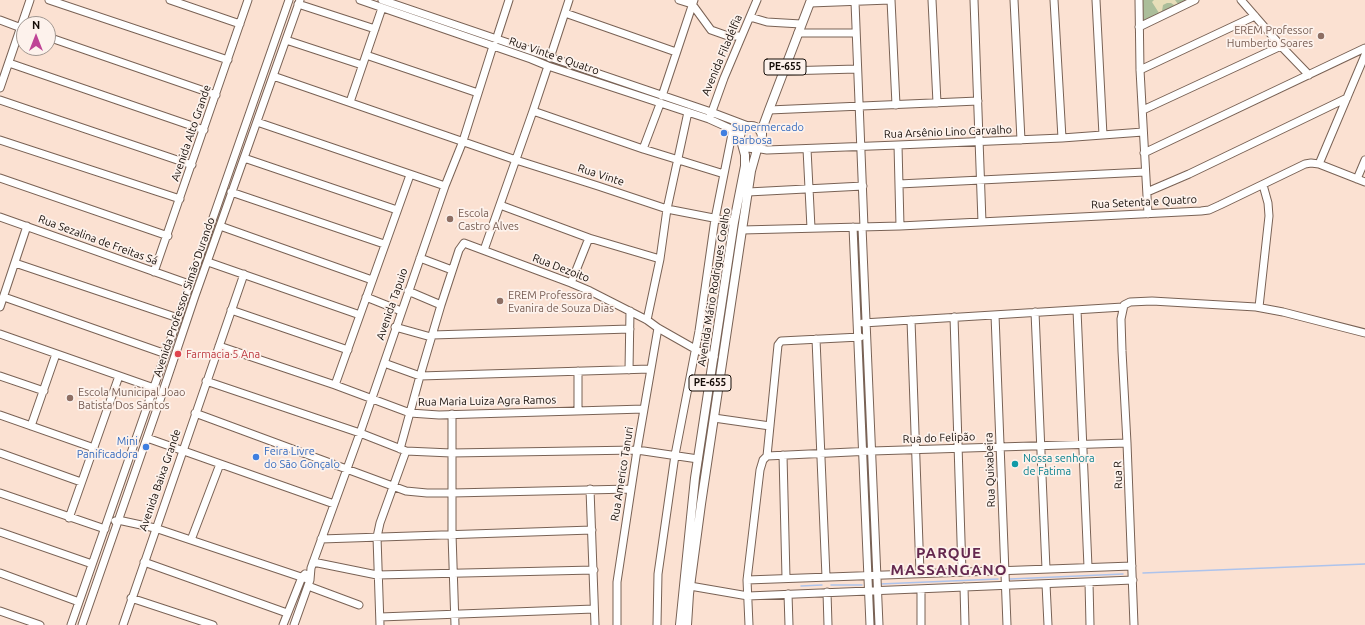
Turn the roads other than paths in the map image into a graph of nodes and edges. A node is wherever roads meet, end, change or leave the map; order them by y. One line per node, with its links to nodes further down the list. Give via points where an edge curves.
1 (30, 0): 27 (street)
2 (49, 0): 50 (street)
3 (170, 0): 31 (street)
4 (248, 0): 31 (street, Avenida Alto Grande)
5 (360, 0): 25 (street, Rua Vinte e Quatro)
6 (382, 0): 39 (street, Rua Vinte e Quatro)
7 (509, 0): 42 (street, Avenida Tapuio)
8 (569, 0): 26 (street)
9 (680, 0): 22 (street)
10 (757, 0): 29 (street, Avenida Filadélfia)
11 (891, 0): 24 (street); 68 (street)
12 (932, 0): 67 (street)
13 (974, 0): 65 (street)
14 (1014, 0): 84 (street)
15 (1054, 0): 82 (street)
16 (1096, 0): 80 (street)
17 (1139, 0): 34 (street)
18 (1195, 0): 34 (street)
19 (1241, 0): 28 (street)
20 (286, 1): 144 (street, Avenida Professor Simão Durando)
21 (299, 2): 35 (street); 41 (street, Avenida Professor Simão Durando)
22 (693, 2): 38 (street, via 711,30 728,36); 46 (street)
23 (810, 2): 24 (street); 32 (main road, PE-655)
24 (855, 2): 37 (street)
25 (382, 8): 35 (street); 39 (street, Rua Vinte e Quatro)
26 (565, 12): 46 (street); 49 (street)
27 (25, 16)
28 (1255, 16): 44 (street); 55 (street)
29 (750, 17): 32 (street, via 767,22); 38 (street, Avenida Filadélfia)
30 (0, 20): 33 (street)
31 (240, 24): 50 (street, Avenida Alto Grande)
32 (801, 24): 36 (main road, PE-655)
33 (16, 26)
34 (1139, 27): 55 (street)
35 (375, 29): 47 (street)
36 (798, 33): 37 (street); 56 (main road, PE-655)
37 (856, 33): 54 (street)
38 (741, 36): 74 (street, Avenida Filadélfia)
39 (485, 39): 42 (street, Rua Vinte e Quatro)
40 (56, 40): 61 (street)
41 (286, 40): 52 (street); 58 (street, Avenida Professor Simão Durando)
42 (495, 43): 49 (street, Rua Vinte e Quatro); 53 (street, Rua Vinte e Quatro); 60 (street, Avenida Tapuio)
43 (16, 44): 51 (street)
44 (1281, 46): 57 (street); 71 (street)
45 (1365, 48): 57 (street)
46 (676, 52): 64 (street)
47 (366, 55): 52 (street); 60 (street)
48 (1365, 55): 62 (street)
49 (550, 58): 64 (street, Rua Vinte e Quatro)
50 (228, 60): 61 (street, Avenida Alto Grande)
51 (9, 62): 59 (street); 77 (street)
52 (362, 65): 66 (street)
53 (548, 66): 64 (street, Rua Vinte e Quatro); 72 (street)
54 (858, 69): 56 (street); 69 (street)
55 (1140, 70): 71 (street)
56 (783, 72): 70 (main road, PE-655)
57 (1309, 75): 93 (street)
58 (273, 76): 66 (street, Rua Vinte); 75 (street, Avenida Professor Simão Durando)
59 (0, 88)
60 (478, 93): 85 (street, Avenida Tapuio)
61 (216, 95): 77 (street, Avenida Alto Grande)
62 (1347, 98): 98 (street); 114 (street)
63 (0, 100): 99 (street)
64 (661, 100): 73 (street, Rua Vinte e Quatro); 74 (street, Rua Vinte e Quatro); 92 (street)
65 (978, 101): 67 (street); 86 (street)
66 (350, 102): 85 (street, Rua Vinte)
67 (937, 103): 68 (street)
68 (896, 105): 69 (street)
69 (860, 107): 70 (street); 89 (street)
70 (769, 110): 81 (main road, PE-655)
71 (1143, 110): 79 (street)
72 (533, 111): 92 (street); 95 (street)
73 (688, 112): 74 (street, Rua Vinte e Quatro); 96 (street)
74 (710, 116): 76 (street, Rua Vinte e Quatro); 78 (street, Rua Vinte e Quatro)
75 (257, 122): 94 (street, Avenida Professor Simão Durando); 102 (street)
76 (748, 126): 78 (main road); 81 (main road, via 758,129)
77 (204, 130): 99 (street, Avenida Alto Grande)
78 (737, 131): 87 (main road, PE-655); 101 (street)
79 (1143, 132): 80 (street, Rua Arsênio Lino Carvalho); 93 (street)
80 (1103, 135): 82 (street, Rua Arsênio Lino Carvalho)
81 (762, 136): 90 (main road, PE-655)
82 (1062, 138): 84 (street, Rua Arsênio Lino Carvalho)
83 (0, 140): 115 (street)
84 (1021, 140): 86 (street, Rua Arsênio Lino Carvalho)
85 (463, 141): 95 (street, Rua Vinte); 109 (street, Avenida Tapuio)
86 (979, 141): 88 (street, Rua Arsênio Lino Carvalho); 105 (street)
87 (742, 144): 90 (main road, via 746,147); 122 (main road, Avenida Mário Rodrigues Coelho / PE-655, via 745,160)
88 (898, 145): 89 (street, Rua Arsênio Lino Carvalho); 107 (street)
89 (861, 146): 91 (street, Rua Arsênio Lino Carvalho); 110 (street)
90 (756, 147): 91 (street, Rua Arsênio Lino Carvalho, via 768,150); 113 (main road, Avenida Mário Rodrigues Coelho / PE-655)
91 (807, 149): 111 (street)
92 (643, 150): 96 (street)
93 (1144, 153): 100 (street)
94 (244, 158): 112 (street, Avenida Professor Simão Durando); 118 (street)
95 (516, 160): 116 (street); 117 (street, Rua Vinte)
96 (678, 160): 101 (street); 117 (street)
97 (1365, 160): 104 (street)
98 (1319, 164): 104 (street); 108 (street, Rua Setenta e Quatro, via 1305,164)
99 (192, 165): 115 (street, Avenida Alto Grande)
100 (1145, 172): 105 (street); 114 (street)
101 (724, 174): 121 (street)
102 (410, 175): 109 (street); 118 (street)
103 (0, 178): 131 (street)
104 (1357, 179): 106 (street)
105 (980, 181): 107 (street); 123 (street)
106 (1365, 182)
107 (899, 184): 126 (street)
108 (1263, 185): 119 (street, Rua Setenta e Quatro, via 1209,210); 152 (street, via 1269,216)
109 (445, 186): 135 (street, Avenida Tapuio)
110 (863, 186): 111 (street); 127 (street)
111 (809, 188): 113 (street); 128 (street)
112 (231, 192): 125 (street, Avenida Professor Simão Durando); 133 (street)
113 (748, 192): 130 (main road, Avenida Mário Rodrigues Coelho / PE-655)
114 (1147, 192): 119 (street)
115 (180, 199): 131 (street, Avenida Alto Grande)
116 (500, 205): 132 (street); 134 (street)
117 (667, 209): 121 (street, Rua Vinte); 136 (street)
118 (397, 210): 133 (street)
119 (1148, 214): 123 (street, Rua Setenta e Quatro)
120 (0, 216): 124 (street, Rua Sezalina de Freitas Sá)
121 (715, 219): 122 (street, Rua Vinte); 178 (street)
122 (734, 222): 182 (main road, Avenida Mário Rodrigues Coelho / PE-655)
123 (982, 222): 126 (street, Rua Setenta e Quatro)
124 (27, 226): 138 (street); 140 (street, Rua Sezalina de Freitas Sá)
125 (220, 226): 137 (street, Avenida Professor Simão Durando); 142 (street)
126 (900, 226): 127 (street, Rua Setenta e Quatro)
127 (863, 227): 129 (street, Rua Setenta e Quatro); 165 (street)
128 (811, 228): 129 (street, Rua Setenta e Quatro); 130 (street, Rua Setenta e Quatro)
129 (854, 228): 164 (street)
130 (742, 230): 201 (main road, Avenida Mário Rodrigues Coelho / PE-655)
131 (168, 236): 140 (street, Avenida Alto Grande)
132 (589, 238): 136 (street); 143 (street)
133 (384, 244): 142 (street)
134 (484, 250): 139 (street, Rua Dezoito, via 467,243 463,244); 143 (street, Rua Dezoito)
135 (420, 258): 139 (street); 145 (street, Avenida Tapuio)
136 (660, 259): 162 (street)
137 (208, 262): 141 (street); 146 (street, Avenida Professor Simão Durando)
138 (15, 263): 147 (street); 161 (street)
139 (452, 270): 149 (street)
140 (154, 272): 144 (street, Rua Sezalina de Freitas Sá)
141 (244, 274): 153 (street, Avenida Baixa Grande); 158 (street)
142 (372, 280): 148 (street)
143 (571, 282): 156 (street, Rua Dezoito)
144 (189, 284): 146 (street); 161 (street, Avenida Professor Simão Durando)
145 (408, 291): 149 (street); 155 (street, Avenida Tapuio)
146 (195, 296): 173 (street, Avenida Professor Simão Durando)
147 (4, 297): 150 (street); 181 (street)
148 (366, 297): 155 (street); 158 (street)
149 (441, 305): 172 (street)
150 (0, 307)
151 (1123, 307): 152 (street, via 1130,302 1152,301); 154 (street); 206 (street, Rua R, via 1121,325)
152 (1259, 307): 169 (street)
153 (231, 310): 177 (street, Avenida Baixa Grande); 179 (street)
154 (1077, 310): 157 (street); 207 (street)
155 (401, 311): 166 (street, Avenida Tapuio)
156 (630, 311): 162 (street, Rua Dezoito); 168 (street)
157 (1035, 312): 159 (street); 208 (street)
158 (360, 315): 179 (street)
159 (995, 315): 160 (street); 210 (street, Rua Quixabeira)
160 (954, 317): 163 (street); 212 (street)
161 (178, 318): 171 (street, Avenida Professor Simão Durando)
162 (647, 320): 167 (street, Rua Dezoito)
163 (911, 320): 165 (street); 216 (street)
164 (857, 323): 165 (street); 174 (street)
165 (866, 323): 175 (street)
166 (395, 327): 172 (street); 183 (street, Avenida Tapuio)
167 (658, 328): 178 (street, Rua Dezoito); 184 (street, Rua Americo Tanuri)
168 (630, 329): 172 (street); 185 (street)
169 (1365, 333)
170 (0, 334): 180 (street)
171 (173, 334): 173 (street); 181 (street, Avenida Professor Simão Durando)
172 (431, 336): 189 (street)
173 (182, 337): 205 (street, Avenida Professor Simão Durando)
174 (857, 337): 175 (street); 176 (street); 219 (street)
175 (867, 337): 218 (street)
176 (816, 339): 203 (street, via 780,341); 222 (street)
177 (219, 346): 190 (street, Avenida Baixa Grande); 191 (street, Rua Maria Luiza Agra Ramos)
178 (695, 349): 182 (street, Rua Dezoito); 223 (street)
179 (348, 350): 191 (street)
180 (56, 354): 188 (street); 193 (street)
181 (166, 354): 192 (street, Avenida Professor Simão Durando)
182 (714, 357): 226 (main road, Avenida Mário Rodrigues Coelho / PE-655)
183 (384, 363): 189 (street); 194 (street, Avenida Tapuio)
184 (650, 369): 185 (street); 195 (street, Rua Americo Tanuri)
185 (629, 370): 186 (street)
186 (578, 371): 189 (street); 196 (street)
187 (0, 376): 193 (street)
188 (119, 376): 192 (street); 211 (street)
189 (420, 376): 198 (street)
190 (206, 381): 197 (street, Avenida Baixa Grande); 204 (street)
191 (335, 385): 194 (street, Rua Maria Luiza Agra Ramos)
192 (154, 388): 209 (street, Avenida Professor Simão Durando)
193 (44, 391): 202 (street)
194 (371, 399): 198 (street, Rua Maria Luiza Agra Ramos); 204 (street, Avenida Tapuio)
195 (644, 409): 196 (street, Rua Maria Luiza Agra Ramos); 215 (street, Rua Americo Tanuri)
196 (578, 410): 199 (street, Rua Maria Luiza Agra Ramos)
197 (195, 413): 217 (street, Avenida Baixa Grande); 228 (street)
198 (410, 413): 199 (street, Rua Maria Luiza Agra Ramos); 214 (street)
199 (452, 414): 221 (street)
200 (0, 415): 202 (street)
201 (714, 418): 203 (street); 271 (main road, Avenida Mário Rodrigues Coelho / PE-655)
202 (31, 426): 211 (street)
203 (770, 426): 225 (street)
204 (360, 433): 214 (street); 228 (street, Avenida Tapuio)
205 (147, 438): 213 (street, Avenida Professor Simão Durando); 217 (street)
206 (1127, 443): 207 (street, Rua do Felipão); 249 (street, Rua R)
207 (1083, 444): 208 (street, Rua do Felipão); 250 (street)
208 (1040, 445): 210 (street, Rua do Felipão); 251 (street)
209 (134, 446): 213 (street); 238 (street, Avenida Professor Simão Durando)
210 (1000, 447): 212 (street, Rua do Felipão); 253 (street, Rua Quixabeira)
211 (94, 448): 229 (street)
212 (958, 448): 216 (street, Rua do Felipão); 254 (street)
213 (142, 450): 237 (street, Avenida Professor Simão Durando)
214 (403, 450): 221 (street); 230 (street)
215 (637, 450): 221 (street); 223 (street); 232 (street, Rua Americo Tanuri)
216 (916, 450): 218 (street, Rua do Felipão); 255 (street)
217 (182, 451): 227 (street); 239 (street, Avenida Baixa Grande)
218 (872, 451): 219 (street, Rua do Felipão); 260 (street)
219 (862, 452): 222 (street, Rua do Felipão); 259 (street)
220 (0, 453): 229 (street)
221 (451, 454): 234 (street)
222 (820, 454): 224 (street, Rua do Felipão); 262 (street)
223 (675, 455): 226 (street); 299 (street, via 658,574)
224 (783, 455): 225 (street, Rua do Felipão); 263 (street)
225 (768, 456): 264 (street, via 763,460 760,470)
226 (698, 460): 300 (main road, Avenida Mário Rodrigues Coelho / PE-655)
227 (220, 464): 235 (street); 245 (street)
228 (346, 469): 230 (street); 235 (street, Avenida Tapuio)
229 (81, 482): 236 (street)
230 (393, 487): 234 (street, via 419,493); 243 (street)
231 (590, 489): 232 (street); 234 (street); 240 (street)
232 (631, 489): 298 (street, Rua Americo Tanuri, via 617,582)
233 (0, 493): 236 (street)
234 (452, 493): 242 (street)
235 (334, 504): 244 (street, Avenida Tapuio)
236 (69, 518): 238 (street)
237 (118, 520): 238 (street); 239 (street); 272 (street, Avenida Professor Simão Durando)
238 (106, 526): 247 (street, Avenida Professor Simão Durando)
239 (155, 528): 245 (street); 246 (street, Avenida Baixa Grande)
240 (592, 530): 242 (street); 252 (street)
241 (0, 532): 247 (street)
242 (452, 534): 243 (street); 257 (street)
243 (376, 537): 244 (street); 258 (street)
244 (321, 539): 248 (street, Avenida Tapuio)
245 (191, 540): 261 (street)
246 (144, 562): 280 (street, Avenida Baixa Grande); 285 (street)
247 (92, 564): 268 (street, Avenida Professor Simão Durando)
248 (312, 565): 258 (street); 261 (street, Avenida Tapuio); 267 (street, Avenida Tapuio)
249 (1132, 566): 250 (street); 265 (street, Rua R)
250 (1088, 567): 251 (street)
251 (1046, 569): 253 (street)
252 (594, 570): 257 (street); 283 (street)
253 (1005, 570): 254 (street); 270 (street, Rua Quixabeira)
254 (962, 572): 255 (street)
255 (920, 573): 260 (street)
256 (0, 574): 281 (street)
257 (454, 574): 258 (street); 286 (street)
258 (377, 575): 287 (street)
259 (868, 575): 260 (street); 262 (street); 276 (street)
260 (877, 575): 275 (street)
261 (302, 577): 267 (street); 285 (street, Avenida Tapuio)
262 (826, 577): 263 (street)
263 (786, 578): 264 (street)
264 (747, 580): 279 (street)
265 (1133, 580): 266 (street); 312 (street, Rua R)
266 (1089, 582): 269 (street); 311 (street)
267 (309, 583): 282 (street); 294 (street, Avenida Tapuio)
268 (85, 584): 272 (street); 281 (street, Avenida Professor Simão Durando)
269 (1046, 584): 270 (street); 310 (street)
270 (1006, 585): 273 (street); 309 (street, Rua Quixabeira)
271 (690, 586): 279 (street); 301 (main road, Avenida Mário Rodrigues Coelho / PE-655)
272 (96, 587): 290 (street, Avenida Professor Simão Durando)
273 (964, 587): 274 (street); 308 (street)
274 (921, 589): 275 (street); 307 (street)
275 (878, 590): 276 (street); 306 (street)
276 (869, 591): 277 (street); 305 (street)
277 (827, 592): 278 (street); 304 (street)
278 (788, 594): 279 (street); 303 (street)
279 (748, 596): 302 (street)
280 (132, 598): 291 (street, Avenida Baixa Grande); 292 (street)
281 (79, 602): 289 (street, Avenida Professor Simão Durando)
282 (359, 605)
283 (594, 609): 286 (street); 297 (street)
284 (0, 611): 288 (street)
285 (287, 613): 293 (street, Avenida Tapuio)
286 (455, 614): 287 (street); 296 (street)
287 (380, 617): 295 (street)
288 (40, 625)
289 (71, 625)
290 (82, 625)
291 (123, 625)
292 (213, 625)
293 (283, 625)
294 (294, 625)
295 (380, 625)
296 (455, 625)
297 (595, 625)
298 (617, 625)
299 (657, 625)
300 (680, 625)
301 (687, 625)
302 (749, 625)
303 (789, 625)
304 (828, 625)
305 (870, 625)
306 (879, 625)
307 (921, 625)
308 (965, 625)
309 (1007, 625)
310 (1048, 625)
311 (1090, 625)
312 (1134, 625)

